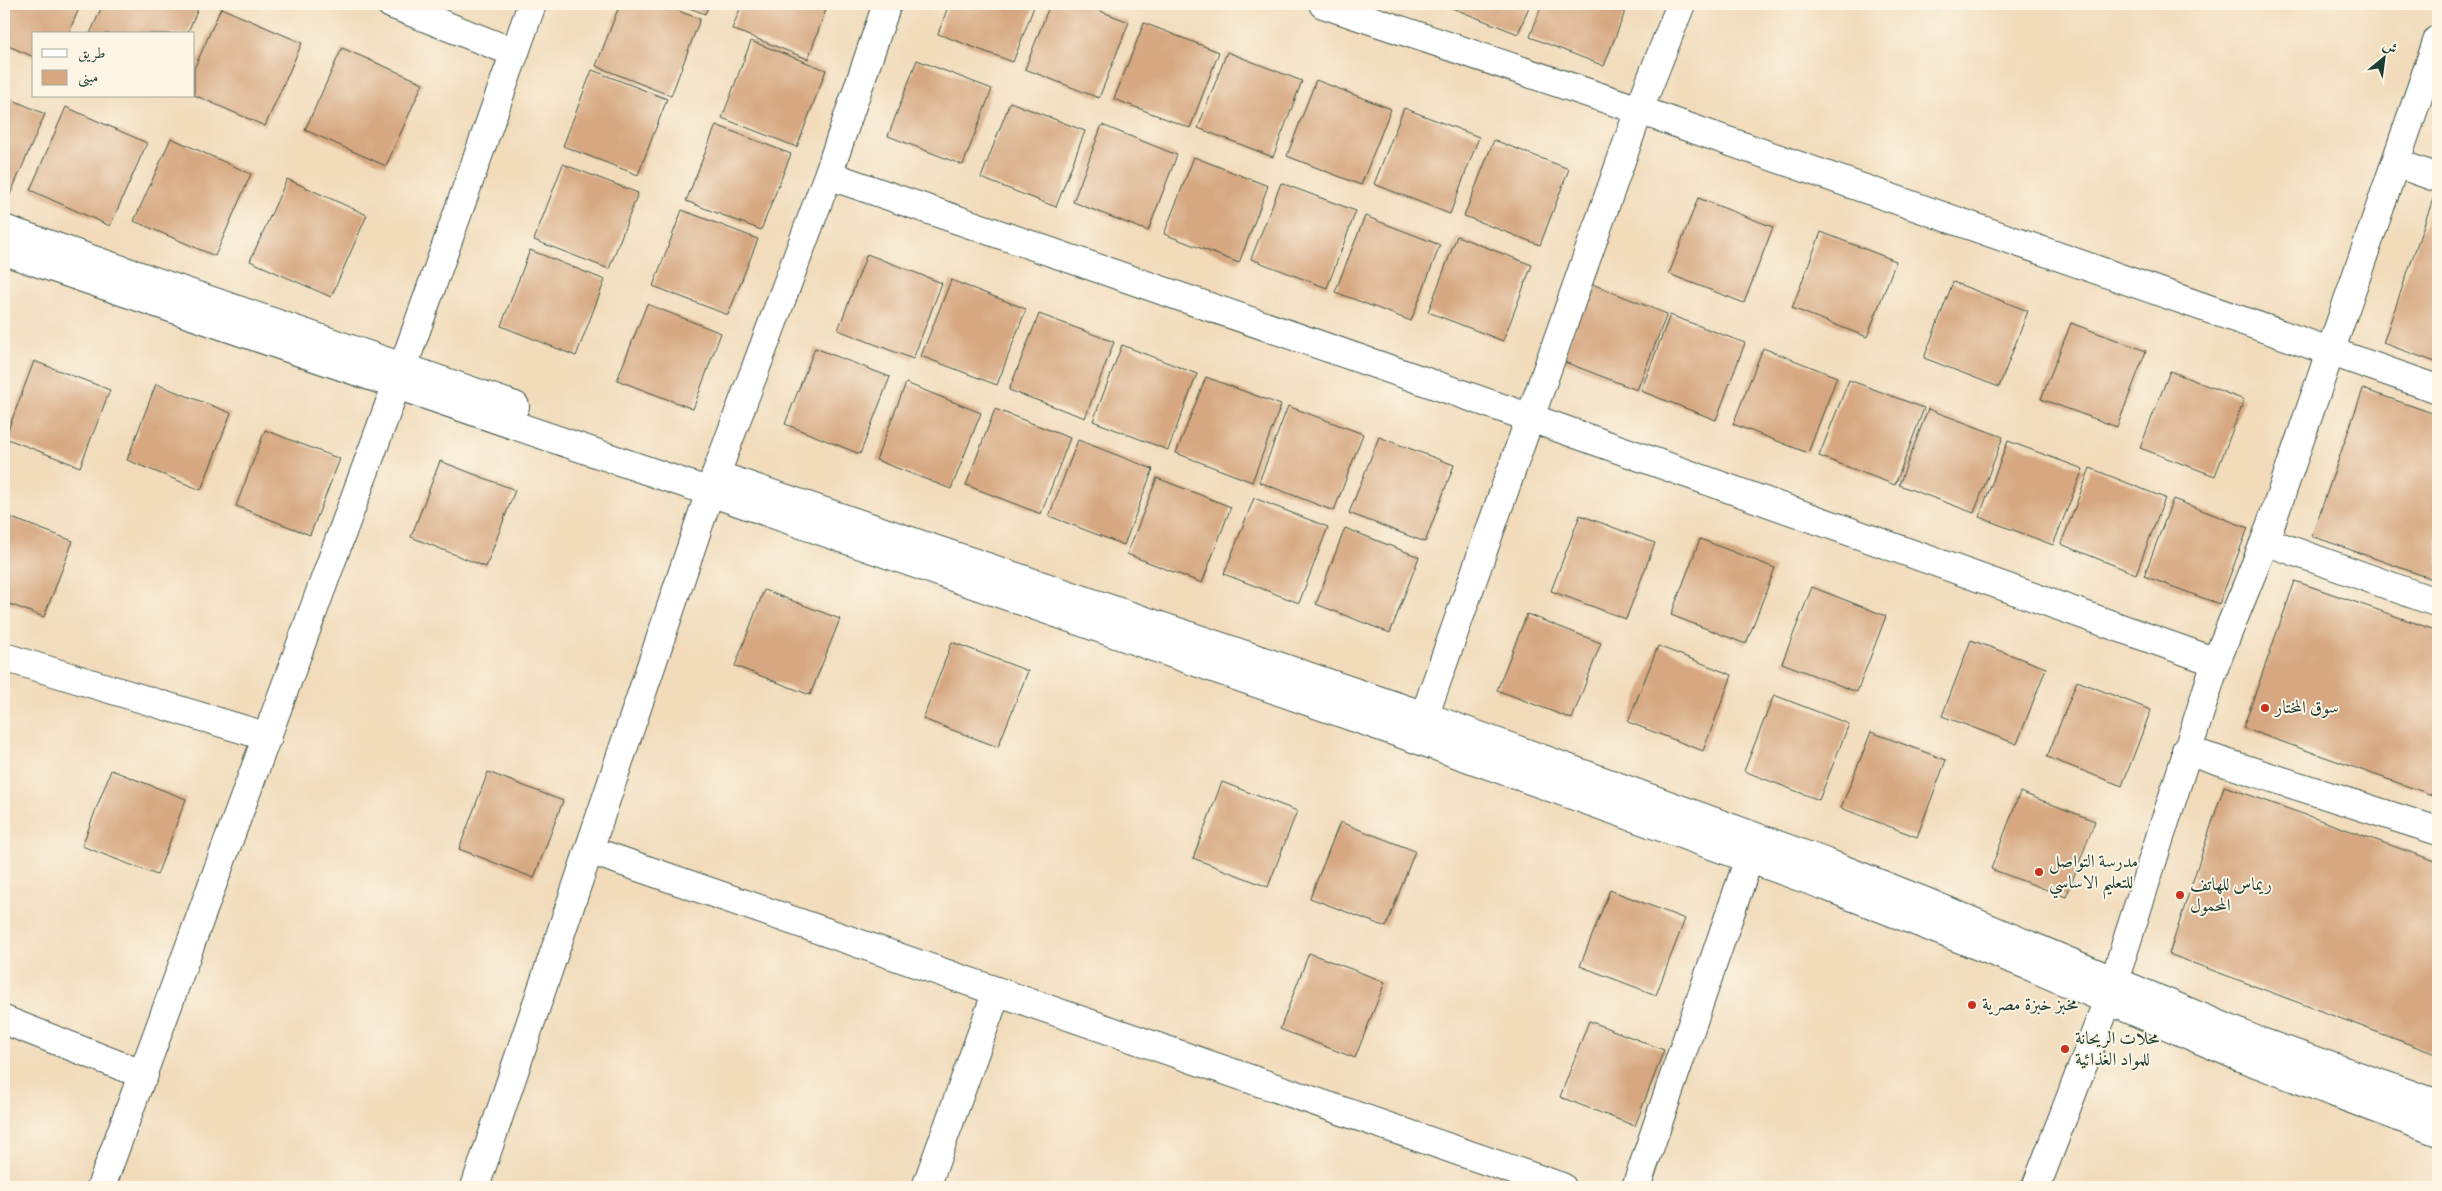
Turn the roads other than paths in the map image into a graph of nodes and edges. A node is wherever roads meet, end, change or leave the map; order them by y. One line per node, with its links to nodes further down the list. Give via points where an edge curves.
1 (391, 4): 7 (street)
2 (532, 4): 7 (street)
3 (887, 4): 10 (street)
4 (1323, 4): 8 (street)
5 (1681, 4): 8 (street)
6 (2438, 39): 9 (street)
7 (515, 53): 15 (street)
8 (1639, 110): 14 (street); 17 (street)
9 (2396, 163): 11 (street); 14 (street)
10 (828, 176): 17 (street); 18 (street)
11 (2438, 178)
12 (4, 229): 15 (street)
13 (4, 251): 15 (street)
14 (2331, 350): 16 (street); 19 (street)
15 (399, 376): 18 (street); 24 (street)
16 (2438, 389)
17 (1531, 418): 22 (street); 23 (street)
18 (713, 483): 23 (street); 28 (street)
19 (2265, 541): 20 (street); 22 (street)
20 (2438, 603)
21 (4, 657): 24 (street)
22 (2216, 662): 25 (street)
23 (1420, 728): 27 (street)
24 (268, 737): 32 (street)
25 (2186, 750): 26 (street); 29 (street)
26 (2438, 831)
27 (1753, 848): 29 (street, via 1917,899); 39 (street)
28 (589, 850): 30 (street); 35 (street)
29 (2111, 990): 33 (street); 34 (street, via 2240,1058); 40 (street)
30 (997, 991): 37 (street); 38 (street)
31 (4, 1020): 32 (street)
32 (144, 1075): 36 (street)
33 (2438, 1104)
34 (2438, 1132)
35 (484, 1185)
36 (101, 1187)
37 (926, 1187)
38 (1562, 1187)
39 (1636, 1187)
40 (2036, 1187)

